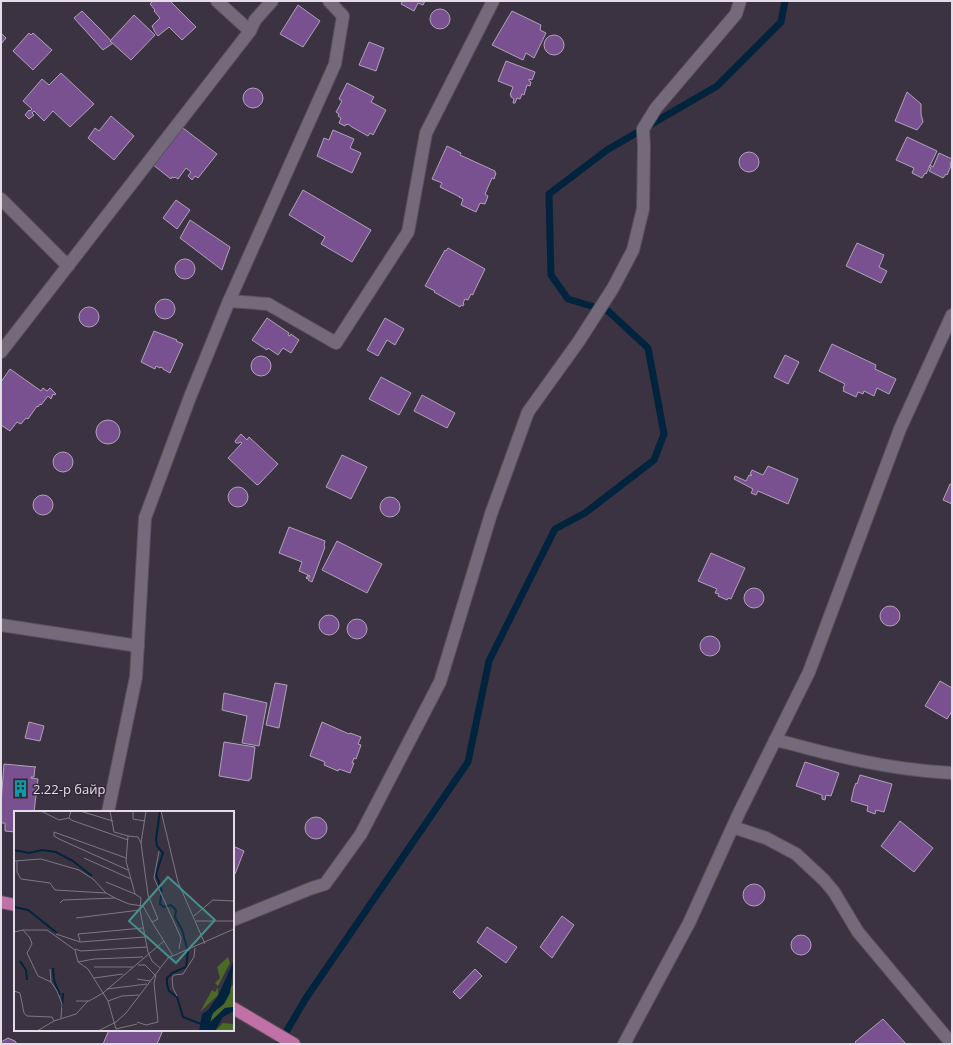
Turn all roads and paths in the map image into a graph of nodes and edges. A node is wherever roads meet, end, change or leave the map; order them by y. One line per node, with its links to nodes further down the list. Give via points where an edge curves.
1 (217, 1): 6 (street)
2 (272, 1): 6 (street, via 255,20)
3 (329, 1): 9 (street, via 343,16 335,64)
4 (493, 1): 9 (street, via 426,133 408,232 336,344 268,304)
5 (740, 1): 20 (street, via 736,14 656,108 644,129 643,209 633,250 613,288 528,412 492,514 440,682 361,834 325,884)
6 (250, 31): 8 (street)
7 (1, 199): 8 (street)
8 (68, 266): 11 (street)
9 (229, 302): 13 (street, via 145,518)
10 (952, 315): 14 (street, via 900,429 808,672)
11 (1, 352)
12 (1, 625): 13 (street)
13 (138, 646): 16 (street, via 136,678)
14 (775, 740): 15 (street, via 865,762); 17 (street)
15 (952, 774)
16 (108, 811)
17 (733, 827): 23 (street, via 689,923); 24 (street, via 766,838 796,854 824,880 858,932)
18 (1, 902): 19 (main road)
19 (14, 905)
20 (234, 920)
21 (238, 1010): 22 (main road)
22 (294, 1044)
23 (624, 1044)
24 (952, 1044)

